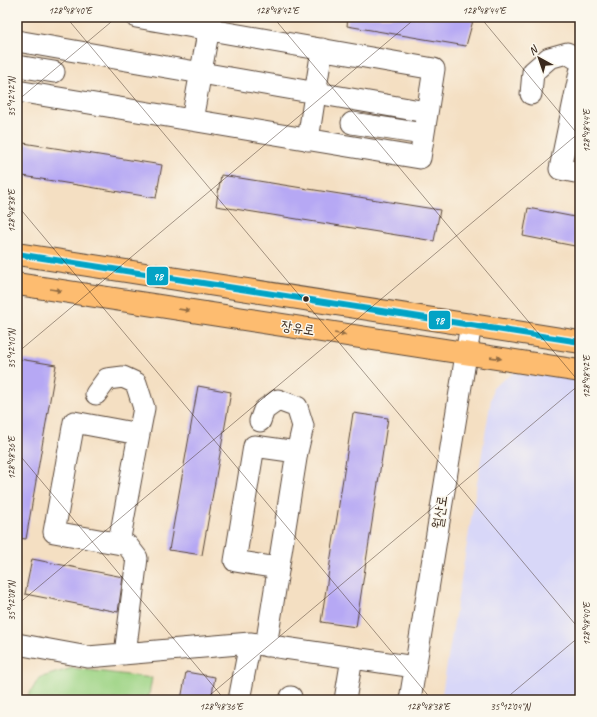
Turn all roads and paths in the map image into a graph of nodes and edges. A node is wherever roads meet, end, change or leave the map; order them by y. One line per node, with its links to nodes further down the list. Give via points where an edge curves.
1 (136, 17): 2 (street)
2 (210, 23): 4 (street); 9 (street)
3 (17, 42): 9 (street)
4 (322, 49): 11 (street); 13 (street, via 434,69)
5 (580, 61): 12 (street, via 567,53 549,58 533,72)
6 (17, 66): 7 (street)
7 (54, 72)
8 (580, 72): 14 (street)
9 (202, 73): 11 (street); 15 (street)
10 (17, 91): 15 (street)
11 (315, 92): 13 (street); 18 (street)
12 (531, 94)
13 (426, 112): 17 (street)
14 (576, 114): 19 (street, via 560,169)
15 (192, 120): 18 (street)
16 (352, 123): 17 (street)
17 (423, 134): 18 (street, via 420,158)
18 (308, 140)
19 (580, 173)
20 (17, 254): 22 (main road)
21 (17, 284): 24 (main road, 장유로, one-way to 24)
22 (471, 324): 23 (main road); 24 (street, 월산로)
23 (580, 342)
24 (466, 354): 25 (main road, 장유로, one-way to 25); 36 (street, 월산로)
25 (580, 371)
26 (96, 394): 28 (street, via 107,379 122,377 136,383 144,408)
27 (260, 421): 29 (street, via 264,410 278,400 297,407 303,426)
28 (139, 434): 30 (street); 30 (street, via 74,422 72,430 54,532)
29 (297, 452): 31 (street); 31 (street, via 254,446 244,507 236,561)
30 (119, 543): 34 (street, via 127,545 137,558)
31 (278, 568): 33 (street)
32 (17, 644): 34 (street, via 88,657)
33 (258, 644): 34 (street); 35 (street); 37 (street)
34 (125, 654)
35 (352, 658): 36 (street); 38 (street)
36 (415, 667): 39 (street, 월산로)
37 (239, 700)
38 (345, 700)
39 (410, 700)

